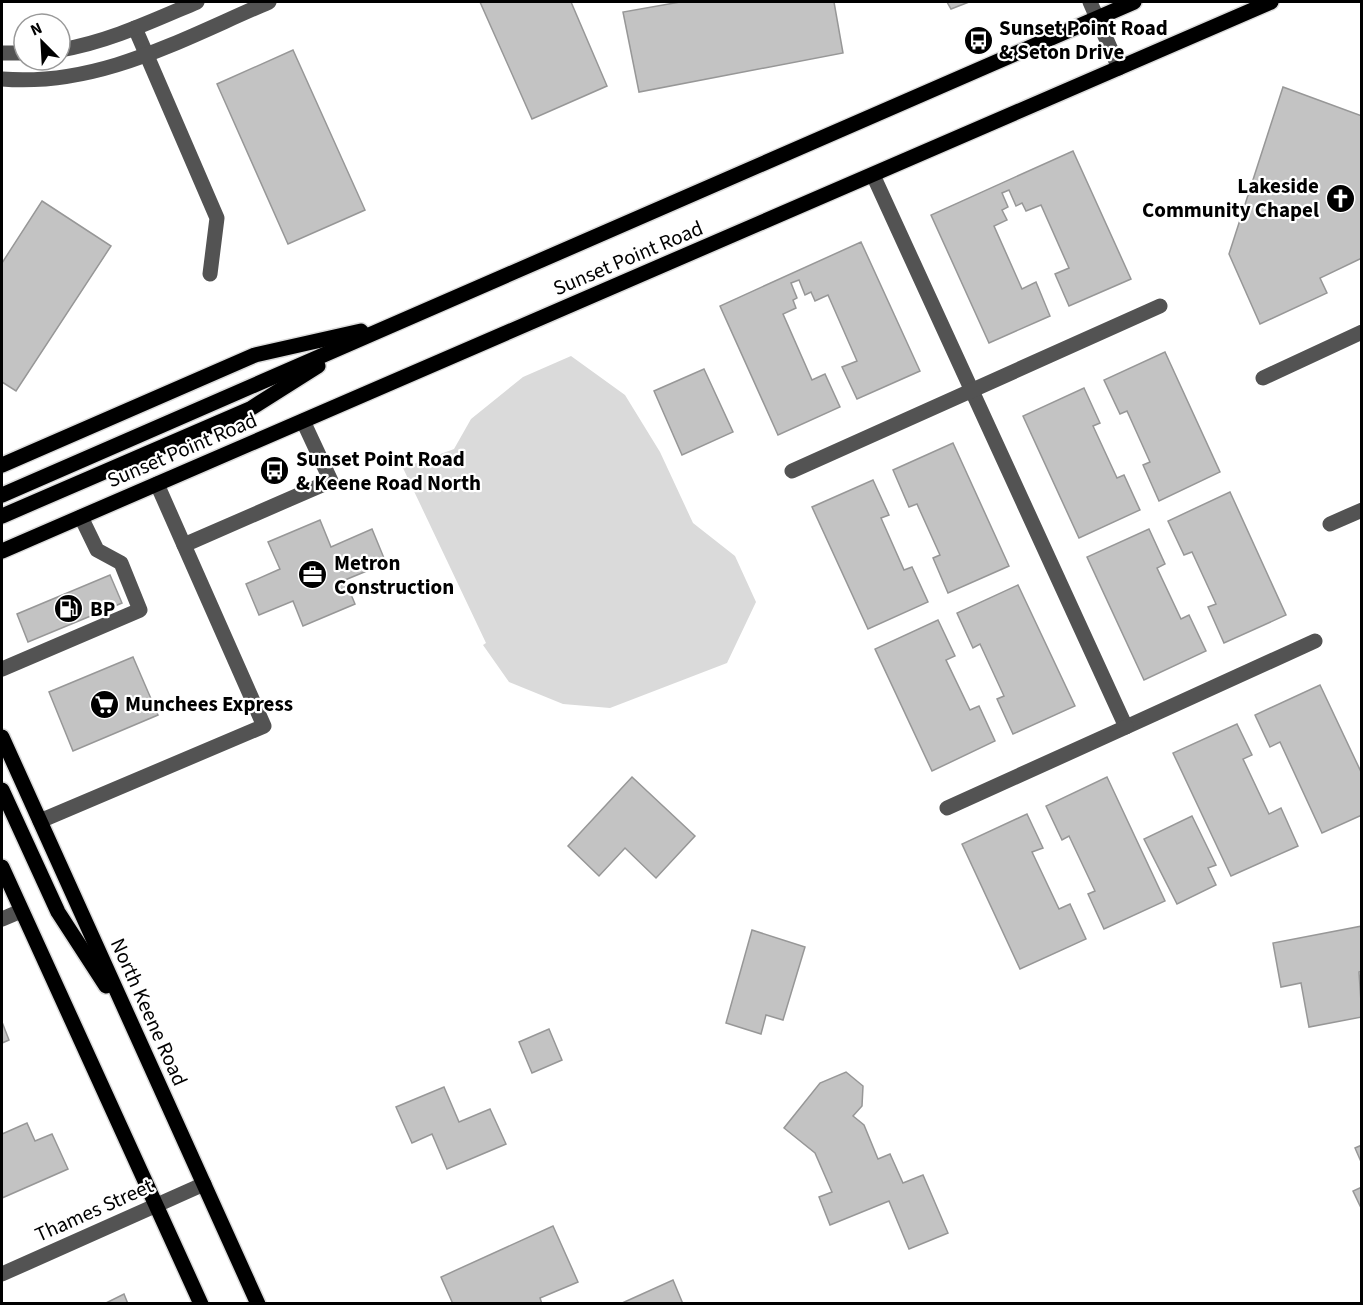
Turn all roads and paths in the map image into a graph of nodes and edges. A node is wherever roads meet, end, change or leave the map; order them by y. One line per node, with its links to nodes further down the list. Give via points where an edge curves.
1 (196, 2): 7 (street)
2 (269, 2): 9 (street)
3 (1090, 2): 6 (street)
4 (1134, 2): 6 (main road, Sunset Point Road)
5 (1271, 2): 10 (main road, Sunset Point Road)
6 (1097, 18): 10 (street); 15 (main road, Sunset Point Road)
7 (135, 28): 8 (street); 9 (street)
8 (72, 48)
9 (147, 55): 11 (street, via 66,78); 13 (street, via 217,218)
10 (1119, 68): 12 (main road, Sunset Point Road)
11 (2, 79)
12 (873, 175): 19 (street); 20 (main road, Sunset Point Road)
13 (210, 274)
14 (1160, 306): 19 (street)
15 (399, 322): 17 (main road, Sunset Point Road); 21 (main road, via 255,356)
16 (1362, 332): 18 (street)
17 (362, 339): 24 (main road, Sunset Point Road); 26 (main road, via 250,409)
18 (1263, 378)
19 (972, 390): 22 (street); 33 (street)
20 (303, 421): 23 (main road, Sunset Point Road); 29 (street, via 332,481)
21 (2, 465)
22 (792, 471)
23 (157, 484): 27 (main road, Sunset Point Road); 29 (street)
24 (2, 495)
25 (1362, 510): 28 (street)
26 (2, 516)
27 (81, 516): 30 (main road, Sunset Point Road); 32 (street, via 97,550 121,563 140,610)
28 (1330, 524)
29 (184, 545): 37 (street, via 264,726)
30 (2, 551)
31 (1315, 641): 33 (street)
32 (2, 669)
33 (1126, 727): 36 (street)
34 (2, 737): 37 (main road, North Keene Road)
35 (2, 790): 41 (main road, via 58,912)
36 (947, 808)
37 (40, 821): 41 (main road, North Keene Road)
38 (2, 867): 39 (main road)
39 (21, 911): 40 (street); 43 (main road)
40 (2, 919)
41 (133, 1026): 42 (main road, North Keene Road)
42 (204, 1184): 43 (street, Thames Street); 46 (main road, North Keene Road)
43 (157, 1205): 44 (street, Thames Street); 45 (main road)
44 (2, 1274)
45 (201, 1304)
46 (258, 1304)

